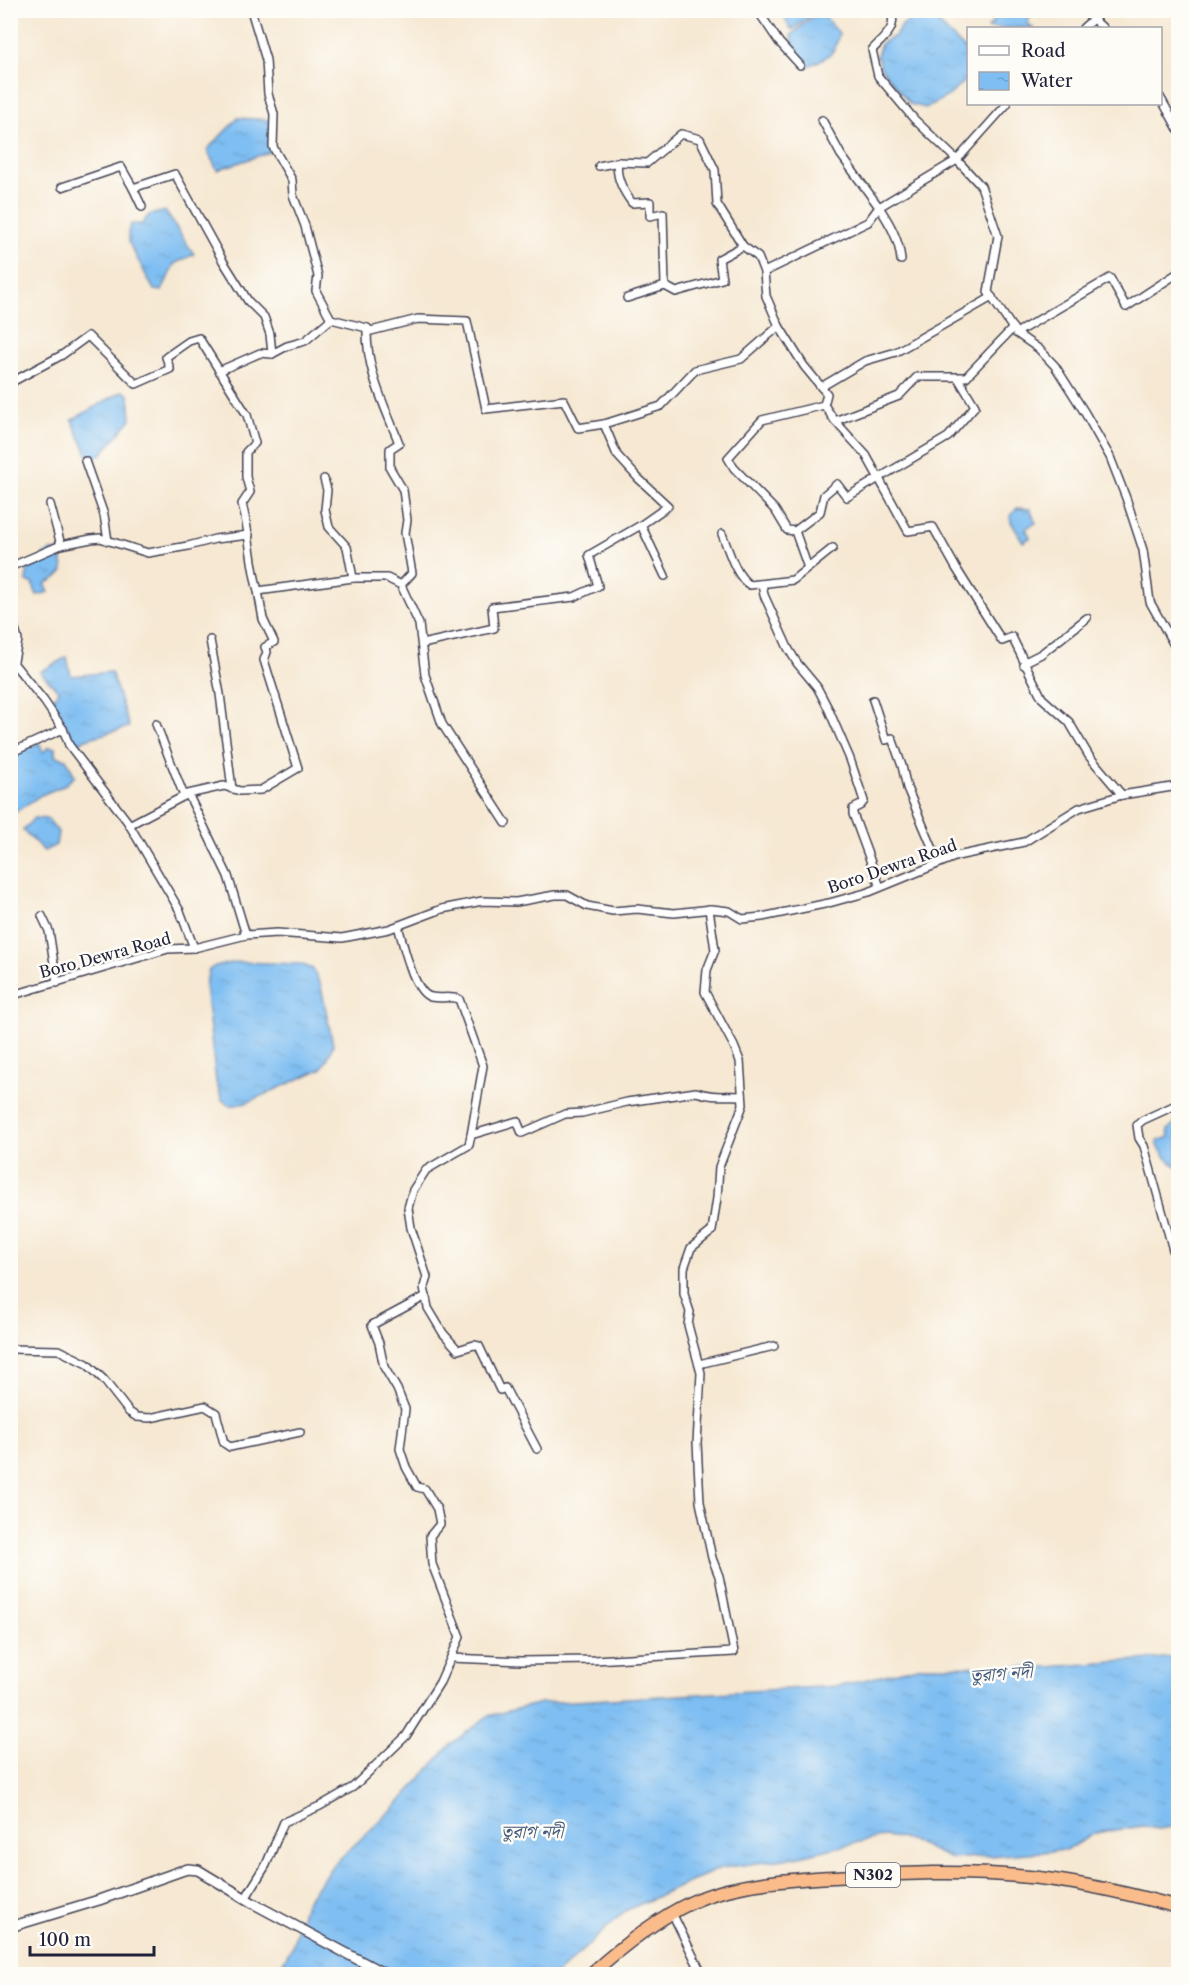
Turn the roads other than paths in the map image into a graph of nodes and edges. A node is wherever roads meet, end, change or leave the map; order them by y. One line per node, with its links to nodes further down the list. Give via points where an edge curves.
1 (251, 10): 27 (street, via 266,60 268,94 274,114 273,147 292,180 318,276 316,291)
2 (763, 10): 8 (street, via 760,14)
3 (890, 10): 13 (street, via 891,30 872,50 878,76 914,119)
4 (1094, 10): 5 (street)
5 (1093, 19): 6 (street); 7 (street)
6 (1084, 27)
7 (1102, 27)
8 (800, 65)
9 (1162, 99): 12 (street)
10 (1006, 105): 13 (street)
11 (822, 120): 19 (street, via 841,155)
12 (1179, 129)
13 (957, 160): 19 (street); 25 (street, via 981,186 998,236 988,292)
14 (618, 162): 15 (street); 20 (street, via 647,163 681,134 700,140 714,170 717,204); 24 (street, via 616,170 623,192 632,202 650,202 650,216 663,213)
15 (599, 166)
16 (62, 187): 17 (street, via 122,167)
17 (133, 188): 18 (street); 31 (street, via 175,174 223,261 248,301 264,317)
18 (142, 207)
19 (879, 207): 21 (street, via 900,245); 22 (street, via 868,222)
20 (743, 246): 22 (street, via 758,257); 24 (street, via 719,259 722,279 676,292)
21 (901, 260)
22 (764, 272): 28 (street, via 766,296)
23 (1179, 273): 30 (street, via 1126,307 1110,278)
24 (665, 286): 26 (street)
25 (992, 297): 30 (street); 35 (street, via 896,352 865,361)
26 (627, 298)
27 (331, 319): 29 (street); 31 (street, via 305,341)
28 (779, 326): 35 (street); 38 (street, via 741,359 695,370 661,406)
29 (367, 328): 38 (street, via 371,331 418,319 467,321 486,409 564,400 578,428); 55 (street, via 375,384 399,443 390,449 390,468 404,490 405,533 412,573)
30 (1015, 331): 33 (street, via 966,377); 61 (street, via 1055,366 1110,457 1143,550 1150,602)
31 (272, 354): 32 (street, via 260,353)
32 (219, 371): 34 (street, via 199,338 166,357 170,369 136,384 88,336); 46 (street, via 247,415 255,444 246,452 250,492 242,504)
33 (958, 378): 37 (street, via 917,377 899,396); 41 (street, via 975,405 948,437)
34 (10, 383)
35 (821, 387): 36 (street, via 827,394)
36 (824, 405): 37 (street); 44 (street, via 762,420 728,458 775,510 787,530)
37 (835, 421): 41 (street, via 866,455)
38 (604, 424): 43 (street, via 617,455 668,506)
39 (85, 461): 47 (street, via 104,515)
40 (324, 478): 53 (street, via 327,519 347,547)
41 (879, 478): 44 (street, via 848,497 837,484 824,495 820,512); 63 (street, via 908,531 933,527 1002,641 1012,637)
42 (50, 504): 48 (street)
43 (641, 525): 52 (street); 60 (street, via 589,555 598,586 574,597 492,607 494,628)
44 (795, 531): 51 (street)
45 (722, 534): 54 (street, via 745,582)
46 (249, 535): 47 (street, via 215,538 148,553); 56 (street)
47 (108, 541): 48 (street, via 100,538)
48 (61, 545): 50 (street)
49 (833, 548): 51 (street)
50 (10, 567)
51 (808, 568): 54 (street, via 793,580)
52 (665, 576)
53 (353, 578): 55 (street, via 387,578); 56 (street)
54 (762, 584): 75 (street, via 788,648 817,687 850,759 864,801 853,809 853,814)
55 (401, 585): 60 (street, via 419,624)
56 (258, 591): 69 (street, via 263,619 274,642 265,647 264,660 298,768 261,790)
57 (10, 611): 62 (street, via 18,640)
58 (1087, 618): 63 (street)
59 (210, 640): 69 (street)
60 (422, 644): 72 (street, via 425,675 442,724)
61 (1179, 652)
62 (12, 660): 66 (street)
63 (1024, 665): 71 (street, via 1042,698 1069,722 1089,756)
64 (873, 700): 74 (street, via 886,740 892,738 907,788)
65 (156, 724): 70 (street)
66 (63, 729): 67 (street); 73 (street, via 69,745)
67 (10, 753)
68 (1179, 786): 71 (street, Boro Dewra Road)
69 (232, 789): 70 (street, via 224,786)
70 (186, 795): 73 (street); 79 (street, via 228,876)
71 (1122, 795): 74 (street, Boro Dewra Road, via 1079,808 1024,842)
72 (506, 823)
73 (129, 825): 80 (street, via 180,911)
74 (939, 863): 75 (street, Boro Dewra Road)
75 (880, 887): 76 (street, Boro Dewra Road, via 762,917 742,919 729,911)
76 (709, 909): 78 (street, Boro Dewra Road, via 613,911 587,906 567,895 555,895 516,902 482,901 442,909); 83 (street, via 715,950 707,970 705,992 740,1061)
77 (42, 916): 81 (street, via 49,931)
78 (398, 926): 79 (street, Boro Dewra Road, via 342,938); 85 (street, via 421,992 430,997 459,999 476,1043 483,1066)
79 (246, 935): 80 (street, Boro Dewra Road)
80 (194, 948): 81 (street, Boro Dewra Road, via 168,949)
81 (57, 983): 82 (street, Boro Dewra Road)
82 (10, 996)
83 (742, 1096): 85 (street, via 720,1098 696,1092 565,1114 522,1133 517,1121); 90 (street, via 743,1105 719,1167 712,1231 691,1248 684,1268 688,1325)
84 (1179, 1104): 86 (street, via 1137,1125)
85 (471, 1135): 87 (street, via 469,1144 426,1170 413,1190 408,1208 427,1277)
86 (1179, 1262)
87 (426, 1296): 92 (street, via 433,1318 458,1350 479,1346 500,1390 505,1388); 93 (street, via 381,1319 372,1328 384,1366 405,1409 400,1449 403,1461 417,1487 425,1489 438,1512 440,1524 429,1544 432,1564 459,1637)
88 (774, 1346): 90 (street)
89 (10, 1349): 91 (street, via 58,1350 87,1364 137,1417 150,1418 205,1406 216,1413 224,1443 230,1447)
90 (699, 1364): 93 (street, via 700,1502 734,1652 594,1660)
91 (300, 1432)
92 (537, 1449)
93 (451, 1658): 94 (street, via 406,1736 353,1787 284,1822 266,1865)
94 (245, 1899): 97 (street, via 198,1870 188,1869); 98 (street)
95 (1179, 1907): 96 (highway, N302, via 1018,1876 928,1873 808,1879 746,1887 717,1892)
96 (672, 1913): 99 (highway, N302); 100 (street)
97 (10, 1927)
98 (385, 1974)
99 (591, 1974)
100 (702, 1974)

